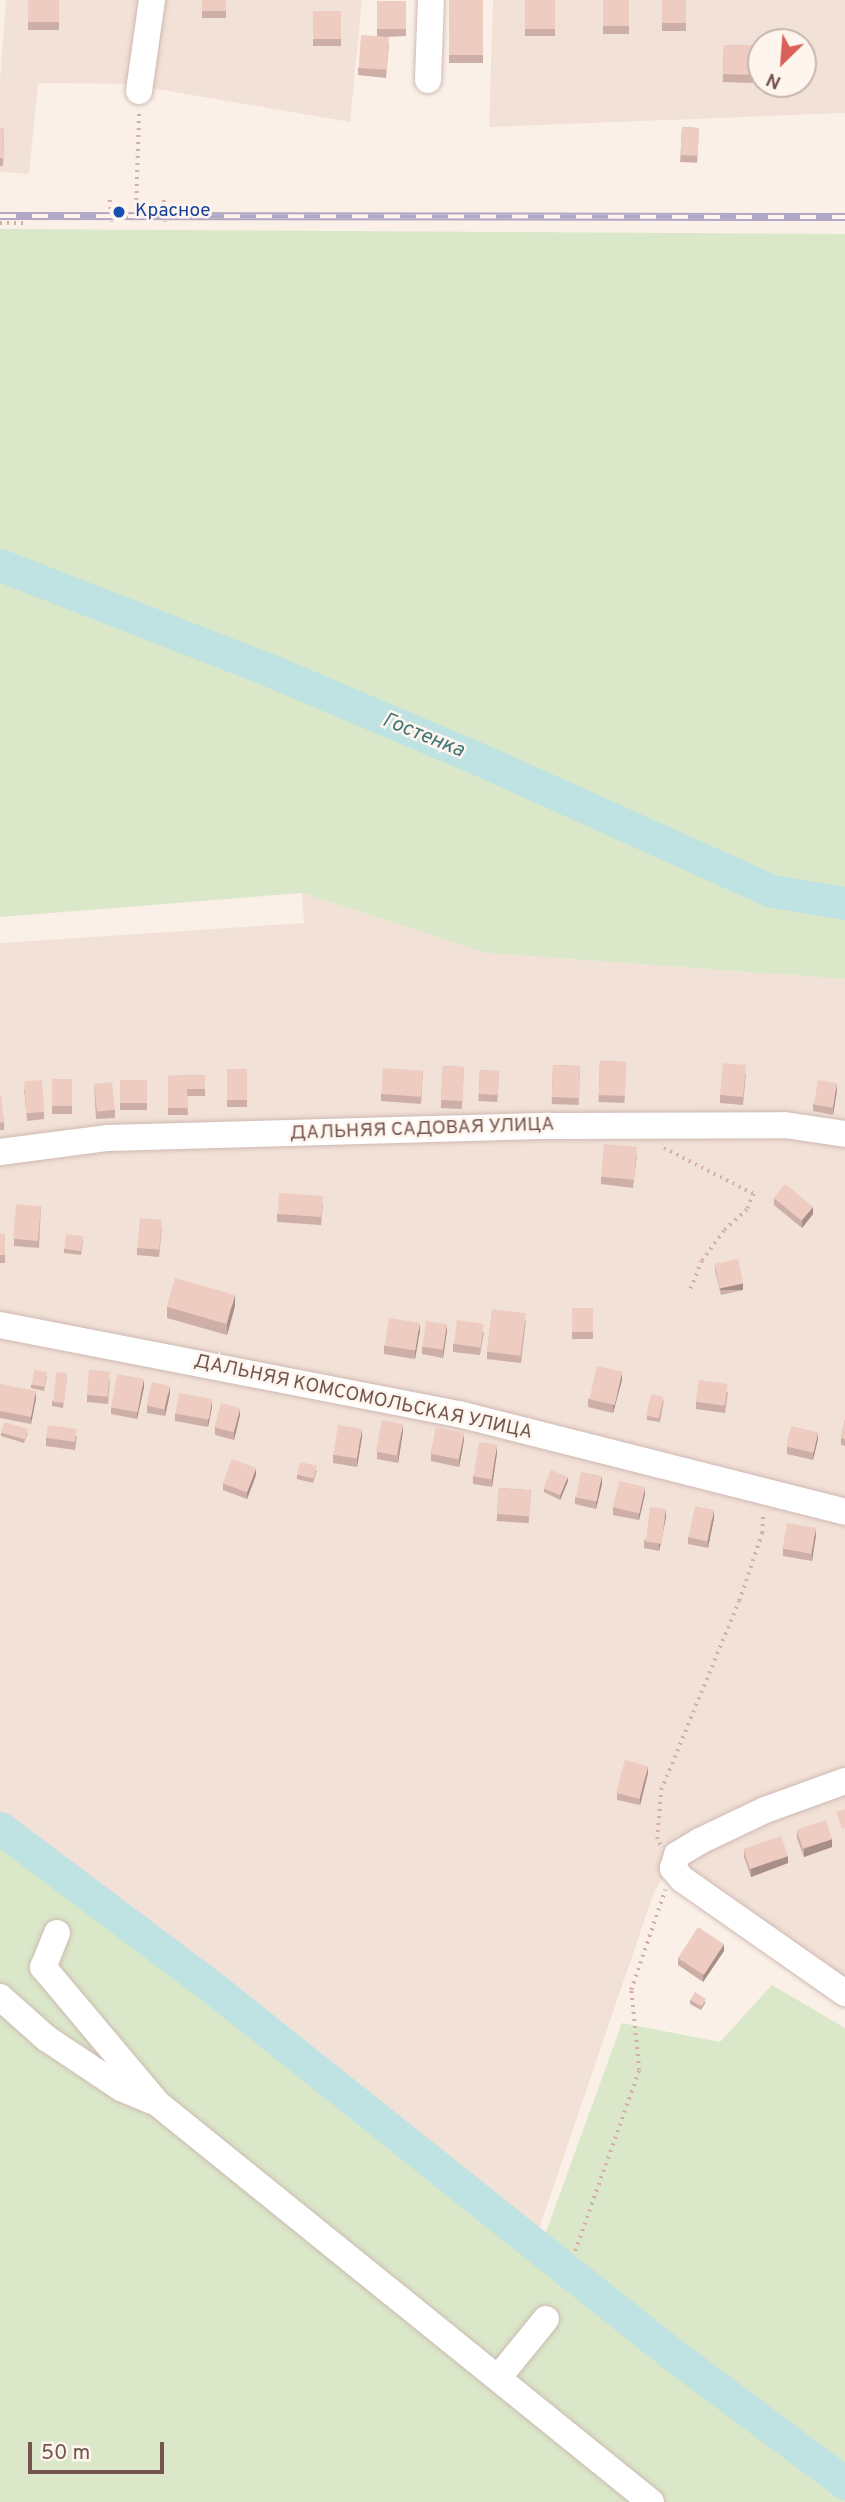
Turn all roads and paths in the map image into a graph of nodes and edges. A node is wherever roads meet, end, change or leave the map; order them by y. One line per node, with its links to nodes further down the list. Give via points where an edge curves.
1 (152, 0): 4 (street)
2 (431, 0): 3 (street)
3 (428, 80)
4 (139, 91): 6 (path)
5 (110, 200): 8 (path)
6 (136, 200)
7 (164, 200): 9 (path)
8 (112, 222)
9 (165, 222)
10 (0, 223): 11 (path)
11 (26, 223)
12 (845, 1135): 14 (street, ДАЛЬНЯЯ САДОВАЯ УЛИЦА, via 785,1125 549,1126 108,1138)
13 (657, 1144): 15 (path, via 754,1194 747,1210 702,1261)
14 (0, 1152)
15 (689, 1293)
16 (0, 1325): 17 (street, ДАЛЬНЯЯ КОМСОМОЛЬСКАЯ УЛИЦА, via 459,1414)
17 (845, 1513)
18 (845, 1781): 20 (street, via 765,1810 677,1855 673,1868 682,1879)
19 (57, 1933): 22 (street, via 43,1967)
20 (845, 1993)
21 (0, 1997): 22 (street, via 46,2038 110,2081)
22 (157, 2103): 24 (street)
23 (546, 2319): 24 (street)
24 (498, 2378): 25 (street)
25 (651, 2502)

